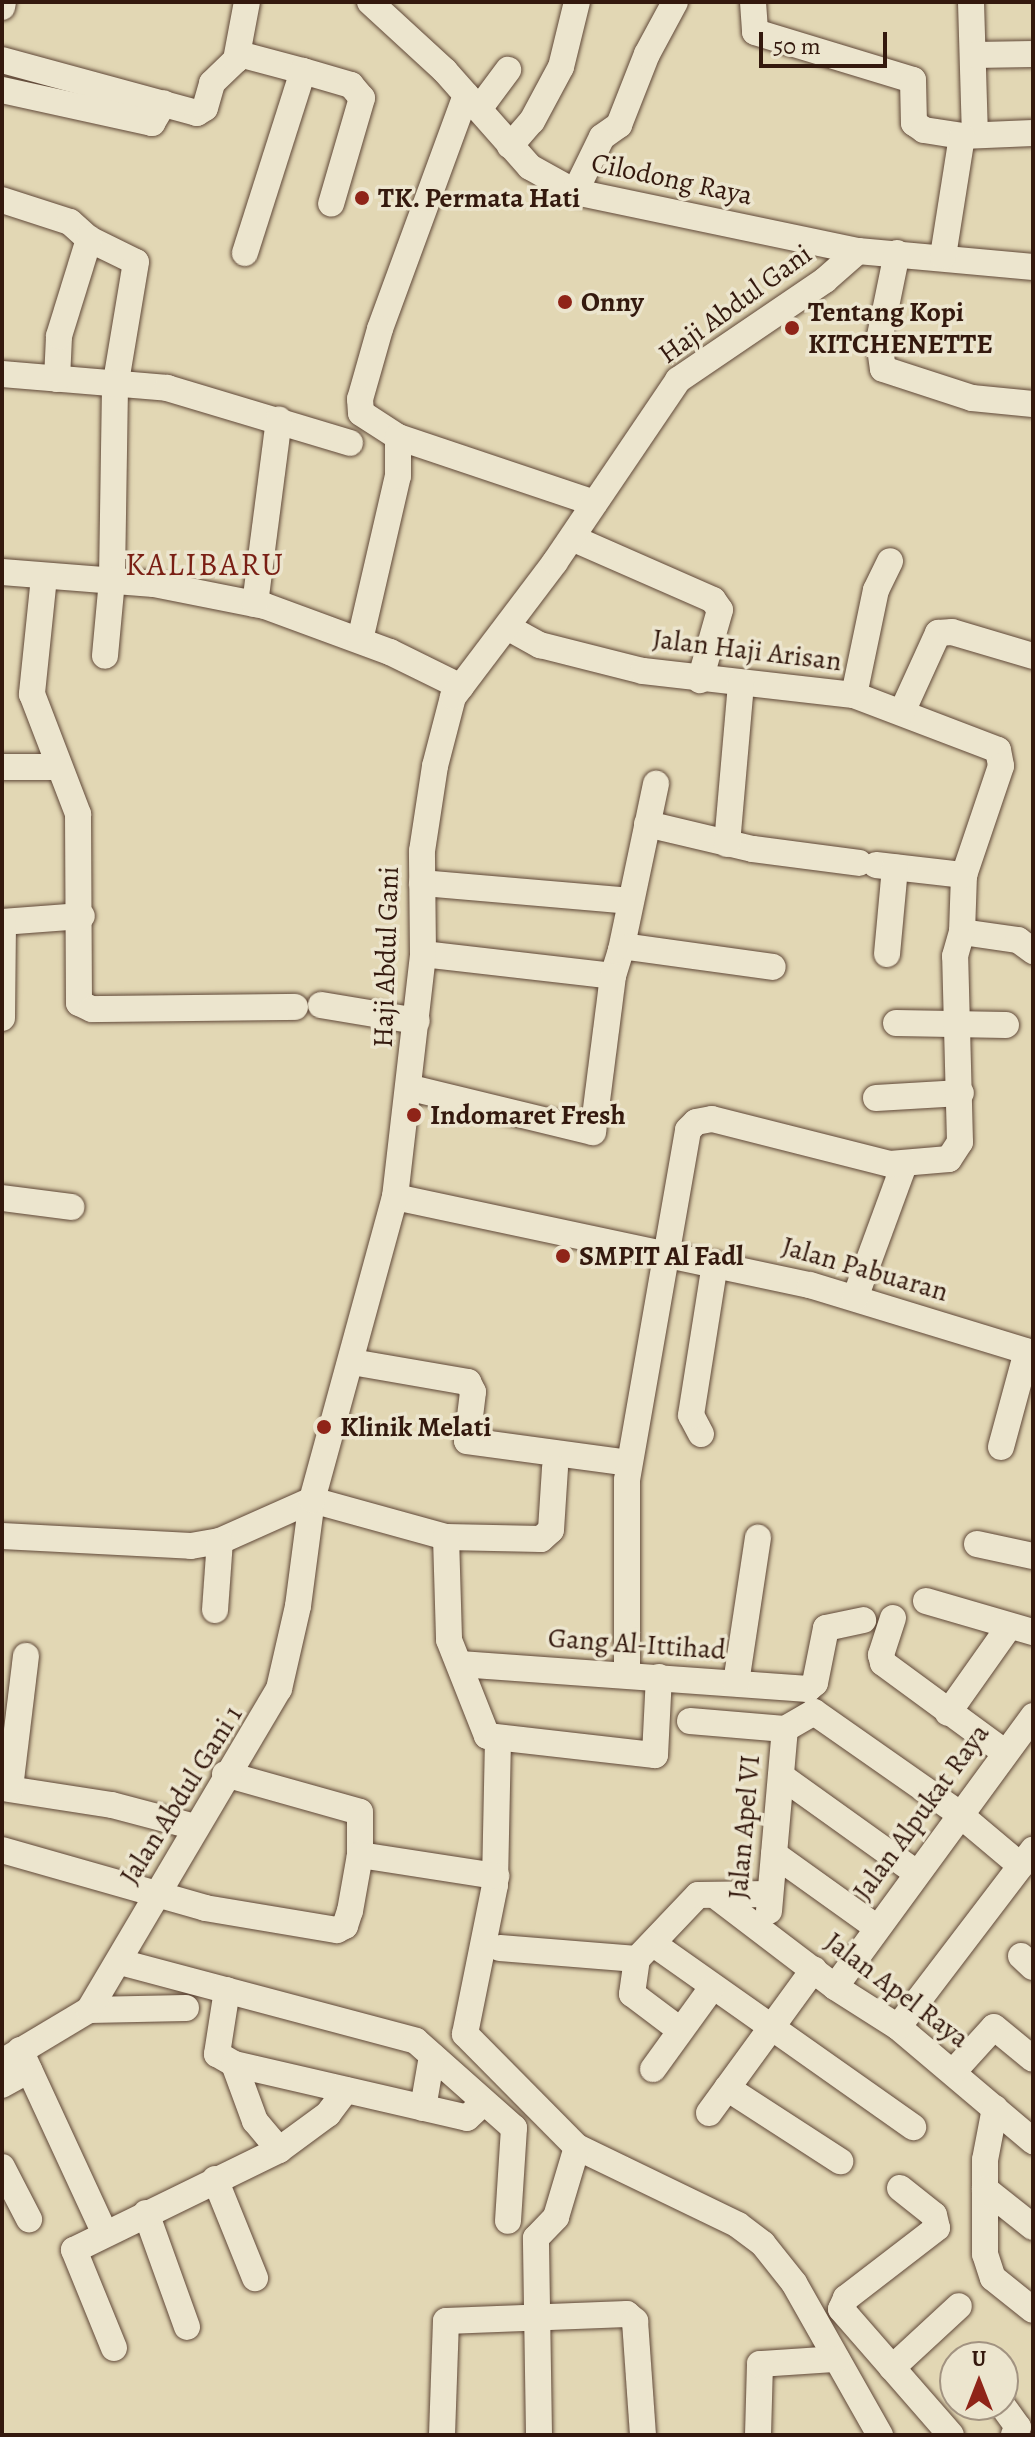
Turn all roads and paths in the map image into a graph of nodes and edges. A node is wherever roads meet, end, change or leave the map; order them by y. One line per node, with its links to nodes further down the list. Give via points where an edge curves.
1 (247, 2): 7 (street)
2 (370, 2): 14 (street, Cilodong Raya)
3 (577, 2): 18 (street, via 561,67 532,121)
4 (675, 2): 19 (street, via 619,125 602,137)
5 (753, 2): 17 (street, via 755,32 913,80 914,123 924,130)
6 (971, 2): 9 (street)
7 (239, 54): 12 (street); 15 (street, via 212,83 205,108 197,113)
8 (1033, 54): 9 (street)
9 (974, 55): 17 (street)
10 (2, 60): 15 (street)
11 (508, 70): 14 (street)
12 (303, 71): 21 (street, via 351,85 362,98); 24 (street)
13 (2, 90): 15 (street, via 152,123)
14 (472, 102): 18 (street, Cilodong Raya); 33 (street, via 447,136 360,399 366,419)
15 (164, 103)
16 (1033, 133): 17 (street)
17 (969, 135): 26 (street)
18 (510, 146): 19 (street, Cilodong Raya, via 544,177)
19 (575, 192): 23 (street, Cilodong Raya)
20 (2, 200): 22 (street, via 70,222)
21 (331, 204)
22 (89, 239): 29 (street, via 59,336); 30 (street, via 136,262)
23 (858, 251): 25 (street, Cilodong Raya); 35 (street, Haji Abdul Gani, via 825,280 678,380)
24 (245, 253)
25 (897, 253): 26 (street, Cilodong Raya); 31 (street, via 879,341 883,369 972,398)
26 (943, 256): 27 (street, Cilodong Raya)
27 (1033, 267)
28 (2, 374): 29 (street)
29 (57, 379): 30 (street)
30 (115, 387): 32 (street, via 167,388); 40 (street)
31 (1033, 404)
32 (279, 420): 34 (street); 41 (street)
33 (398, 437): 35 (street); 43 (street, via 398,476)
34 (350, 443)
35 (594, 503): 36 (street, Haji Abdul Gani)
36 (572, 538): 42 (street, Haji Abdul Gani); 46 (street, via 713,600 719,619)
37 (890, 561): 49 (street, via 876,590)
38 (2, 572): 39 (street)
39 (44, 577): 40 (street); 52 (street, via 32,694)
40 (112, 580): 41 (street); 44 (street)
41 (255, 604): 43 (street)
42 (507, 627): 46 (street, Jalan Haji Arisan, via 559,651); 48 (street, Haji Abdul Gani)
43 (360, 640): 48 (street)
44 (105, 656)
45 (1033, 656): 50 (street, via 952,632 938,633)
46 (700, 680): 47 (street, Jalan Haji Arisan)
47 (741, 684): 49 (street, Jalan Haji Arisan); 55 (street)
48 (461, 687): 58 (street, Haji Abdul Gani, via 444,725 435,766)
49 (854, 695): 50 (street, Jalan Haji Arisan)
50 (902, 712): 57 (street, Jalan Haji Arisan, via 975,739 1002,756)
51 (2, 767): 52 (street)
52 (59, 767): 60 (street, via 78,814)
53 (656, 784): 54 (street)
54 (647, 824): 55 (street); 59 (street)
55 (727, 844): 56 (street)
56 (877, 865): 57 (street); 66 (street)
57 (964, 875): 62 (street, Jalan Haji Arisan)
58 (422, 883): 59 (street); 65 (street, Haji Abdul Gani)
59 (630, 901): 63 (street)
60 (82, 916): 61 (street); 70 (street, via 83,1007 308,1006)
61 (2, 922): 69 (street)
62 (962, 932): 64 (street, via 1018,940); 72 (street, Jalan Haji Arisan, via 955,956)
63 (621, 950): 67 (street); 68 (street)
64 (1033, 951)
65 (423, 954): 68 (street); 70 (street, Haji Abdul Gani)
66 (887, 954)
67 (773, 967)
68 (613, 976): 74 (street, via 593,1132)
69 (2, 1018)
70 (417, 1021): 74 (street, Haji Abdul Gani)
71 (896, 1023): 72 (street)
72 (958, 1024): 73 (street); 75 (street, Jalan Haji Arisan)
73 (1006, 1025)
74 (411, 1088): 78 (street, Haji Abdul Gani)
75 (961, 1093): 76 (street); 77 (street, Jalan Haji Arisan, via 956,1152 949,1159)
76 (876, 1098)
77 (904, 1165): 81 (street, via 712,1119 696,1122 684,1144); 83 (street)
78 (395, 1197): 81 (street, Jalan Pabuaran); 85 (street, Haji Abdul Gani)
79 (2, 1198): 80 (street)
80 (71, 1207)
81 (670, 1256): 82 (street, Jalan Pabuaran); 88 (street)
82 (715, 1264): 83 (street, Jalan Pabuaran); 86 (street, via 691,1415)
83 (855, 1298): 84 (street, Jalan Pabuaran)
84 (1030, 1352): 87 (street)
85 (352, 1362): 88 (street, via 468,1382 473,1392 467,1441); 90 (street, Haji Abdul Gani)
86 (701, 1434)
87 (1001, 1447)
88 (629, 1463): 104 (street)
89 (555, 1468): 92 (street, via 549,1536)
90 (312, 1500): 92 (street); 94 (street); 113 (street, Jalan Abdul Gani 1, via 298,1606 279,1689 269,1714)
91 (2, 1536): 94 (street, via 167,1549)
92 (446, 1537): 103 (street, via 449,1640)
93 (758, 1538): 106 (street)
94 (220, 1541): 98 (street)
95 (977, 1544): 96 (street)
96 (1033, 1556)
97 (926, 1601): 101 (street)
98 (215, 1610)
99 (893, 1618): 107 (street, via 883,1663)
100 (863, 1620): 106 (street, Gang Al-Ittihad, via 826,1628 815,1683 808,1689)
101 (1021, 1630): 107 (street)
102 (26, 1656): 115 (street)
103 (460, 1664): 104 (street, Gang Al-Ittihad); 111 (street, via 483,1733)
104 (627, 1674): 105 (street, Gang Al-Ittihad)
105 (659, 1677): 106 (street, Gang Al-Ittihad); 111 (street, via 655,1755)
106 (736, 1683)
107 (948, 1713): 112 (street)
108 (1033, 1716): 112 (street, Jalan Alpukat Raya)
109 (690, 1721): 110 (street)
110 (785, 1729): 114 (street, Jalan Apel VI); 116 (street, via 814,1712)
111 (498, 1739): 123 (street)
112 (1004, 1752): 116 (street, Jalan Alpukat Raya)
113 (225, 1774): 117 (street, Jalan Abdul Gani 1); 120 (street, via 360,1812)
114 (781, 1776): 119 (street, Jalan Apel VI); 122 (street)
115 (6, 1788): 117 (street, via 112,1805)
116 (958, 1813): 121 (street); 122 (street, Jalan Alpukat Raya)
117 (195, 1827): 125 (street, Jalan Abdul Gani 1)
118 (2, 1850): 125 (street)
119 (774, 1854): 124 (street, Jalan Apel VI); 127 (street)
120 (360, 1855): 123 (street); 125 (street, via 350,1911 345,1926 337,1930)
121 (1027, 1858): 138 (street)
122 (915, 1872): 127 (street, Jalan Alpukat Raya)
123 (496, 1876): 156 (street, via 465,2034)
124 (770, 1894): 126 (street); 128 (street, Jalan Apel VI)
125 (154, 1895): 131 (street, Jalan Abdul Gani 1)
126 (717, 1897): 128 (street, Jalan Apel Raya); 130 (street, via 698,1895)
127 (876, 1927): 133 (street, Jalan Alpukat Raya)
128 (767, 1931): 132 (street, Jalan Apel Raya)
129 (500, 1948): 130 (street)
130 (646, 1952): 134 (street); 140 (street, via 632,1994)
131 (120, 1962): 135 (street); 137 (street, Jalan Abdul Gani 1)
132 (814, 1969): 133 (street, Jalan Apel Raya); 139 (street)
133 (835, 1987): 138 (street, Jalan Apel Raya)
134 (711, 1989): 139 (street); 140 (street)
135 (227, 1990): 141 (street, via 406,2036); 144 (street, via 217,2054)
136 (186, 2008): 137 (street)
137 (89, 2010): 143 (street, Jalan Abdul Gani 1)
138 (898, 2027): 146 (street, Jalan Apel Raya)
139 (772, 2028): 148 (street); 154 (street)
140 (680, 2030): 145 (street)
141 (432, 2056): 150 (street); 151 (street)
142 (1033, 2059): 146 (street, via 994,2027)
143 (17, 2061): 147 (street, Jalan Abdul Gani 1); 167 (street)
144 (234, 2064): 149 (street); 157 (street, via 255,2121)
145 (653, 2069)
146 (954, 2071): 152 (street, Jalan Apel Raya)
147 (2, 2085)
148 (727, 2088): 153 (street); 158 (street)
149 (346, 2090): 151 (street); 157 (street, via 328,2114)
150 (484, 2102): 151 (street, via 467,2118); 165 (street, via 514,2128)
151 (423, 2108)
152 (995, 2108): 155 (street, Jalan Apel Raya); 162 (street)
153 (709, 2113)
154 (913, 2127)
155 (1033, 2141)
156 (577, 2147): 171 (street, via 556,2217 536,2238); 174 (street, via 738,2225 763,2244 794,2283)
157 (279, 2150): 160 (street)
158 (840, 2161)
159 (2, 2167): 164 (street)
160 (215, 2179): 163 (street); 168 (street)
161 (900, 2188): 175 (street, via 934,2215 937,2228 846,2298 841,2309)
162 (985, 2189): 166 (street); 170 (street, via 983,2239 993,2278)
163 (146, 2213): 167 (street); 172 (street)
164 (29, 2219)
165 (508, 2221)
166 (1033, 2227)
167 (104, 2232): 173 (street, via 73,2252)
168 (255, 2278)
169 (959, 2306): 175 (street)
170 (1033, 2310)
171 (540, 2317): 177 (street, via 446,2321); 178 (street); 179 (street, via 634,2316)
172 (187, 2327)
173 (114, 2348)
174 (836, 2359): 180 (street, via 760,2364); 181 (street)
175 (892, 2368): 176 (street)
176 (939, 2412)
177 (442, 2435)
178 (539, 2435)
179 (643, 2435)
180 (758, 2435)
181 (880, 2435)

